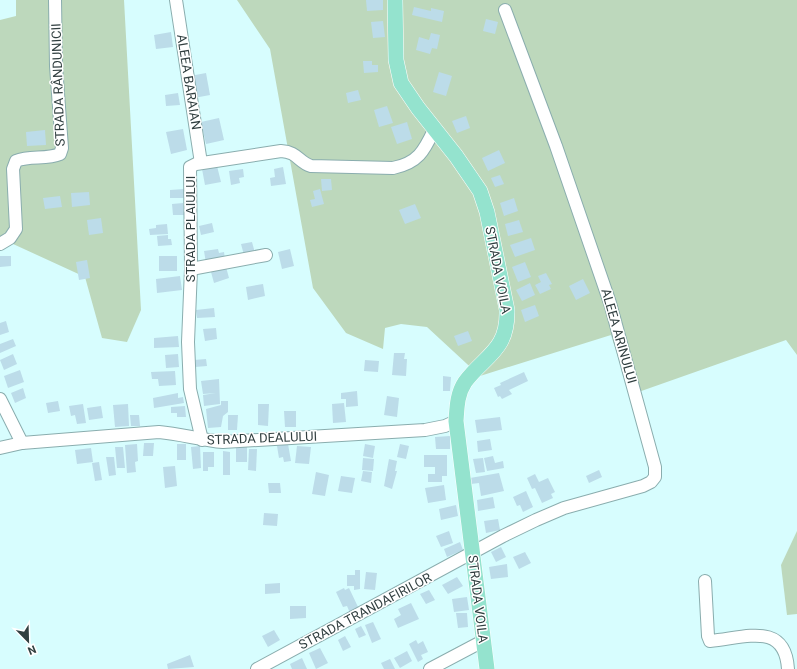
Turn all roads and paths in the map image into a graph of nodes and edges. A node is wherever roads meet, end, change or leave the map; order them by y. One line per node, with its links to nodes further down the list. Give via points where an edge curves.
1 (55, 0): 7 (street, STRADA RÂNDUNICII, via 56,66 62,148 60,154 54,157 22,158 16,161 16,229 10,238)
2 (176, 0): 6 (street, ALEEA BARAIAN)
3 (395, 0): 5 (main road, STRADA VOILA, via 398,73 406,91)
4 (505, 10): 15 (street, ALEEA ARINULUI, via 610,302 648,438 655,477 643,486 564,508)
5 (434, 130): 6 (street, STRADA PLAIULUI, via 428,144 416,159 393,168 312,166 302,162 293,152 281,151); 11 (main road, STRADA VOILA, via 465,167 482,197 507,310 507,321 498,346 461,390)
6 (201, 163): 9 (street, STRADA PLAIULUI, via 193,165 190,170)
7 (0, 244)
8 (266, 254): 9 (street)
9 (191, 269): 12 (street, STRADA PLAIULUI, via 188,342 190,389)
10 (0, 399): 13 (street)
11 (456, 421): 12 (street, STRADA DEALULUI, via 425,430 223,442); 15 (main road, STRADA VOILA)
12 (202, 440): 13 (street, STRADA DEALULUI, via 182,434 159,432)
13 (22, 443): 14 (street, STRADA DEALULUI)
14 (0, 448)
15 (472, 553): 17 (main road, STRADA VOILA); 18 (street, STRADA TRANDAFIRILOR)
16 (705, 581): 21 (street, via 710,641 763,636 773,638 782,645 787,656)
17 (483, 641): 19 (street); 20 (main road, STRADA VOILA)
18 (257, 669)
19 (430, 669)
20 (487, 669)
21 (788, 669)

